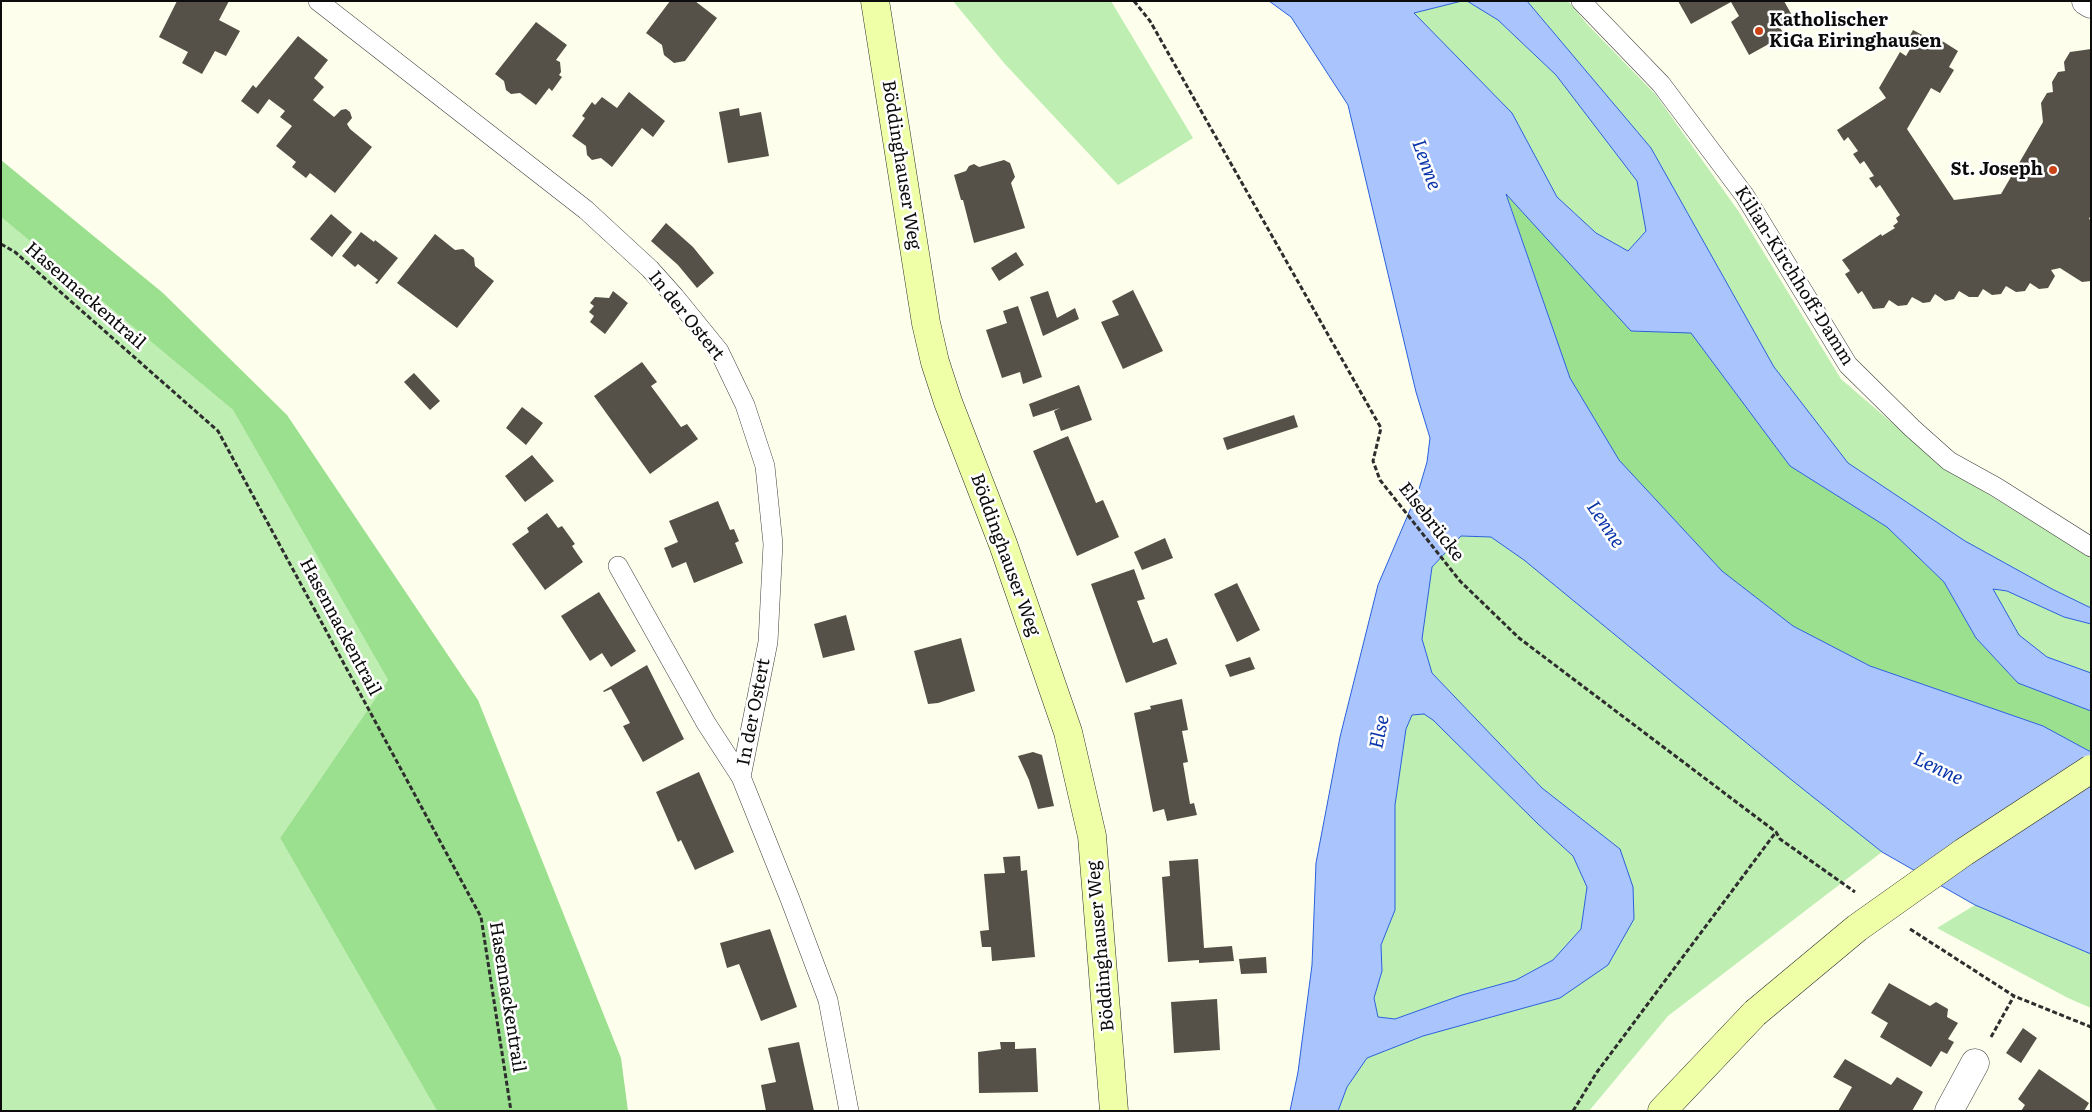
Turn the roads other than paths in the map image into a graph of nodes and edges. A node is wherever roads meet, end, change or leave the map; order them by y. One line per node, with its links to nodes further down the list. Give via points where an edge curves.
1 (318, 1): 9 (lane, In der Ostert, via 586,210 650,270 719,351 745,405 765,466 773,544 768,642)
2 (875, 1): 12 (street, Böddinghauser Weg, via 924,313 935,362 1068,732 1092,836)
3 (1581, 1): 6 (lane, Kilian-Kirchhoff-Damm, via 1661,84 1745,196 1848,365 1949,461)
4 (2086, 1): 5 (street)
5 (2091, 4)
6 (2091, 547)
7 (618, 566): 9 (lane, In der Ostert, via 706,723)
8 (2091, 769): 13 (street, bridge, via 1964,852 1857,928 1755,1013)
9 (741, 777): 11 (lane, In der Ostert, via 828,1000)
10 (1975, 1063): 14 (street)
11 (849, 1111)
12 (1114, 1111)
13 (1662, 1111)
14 (1949, 1111)

